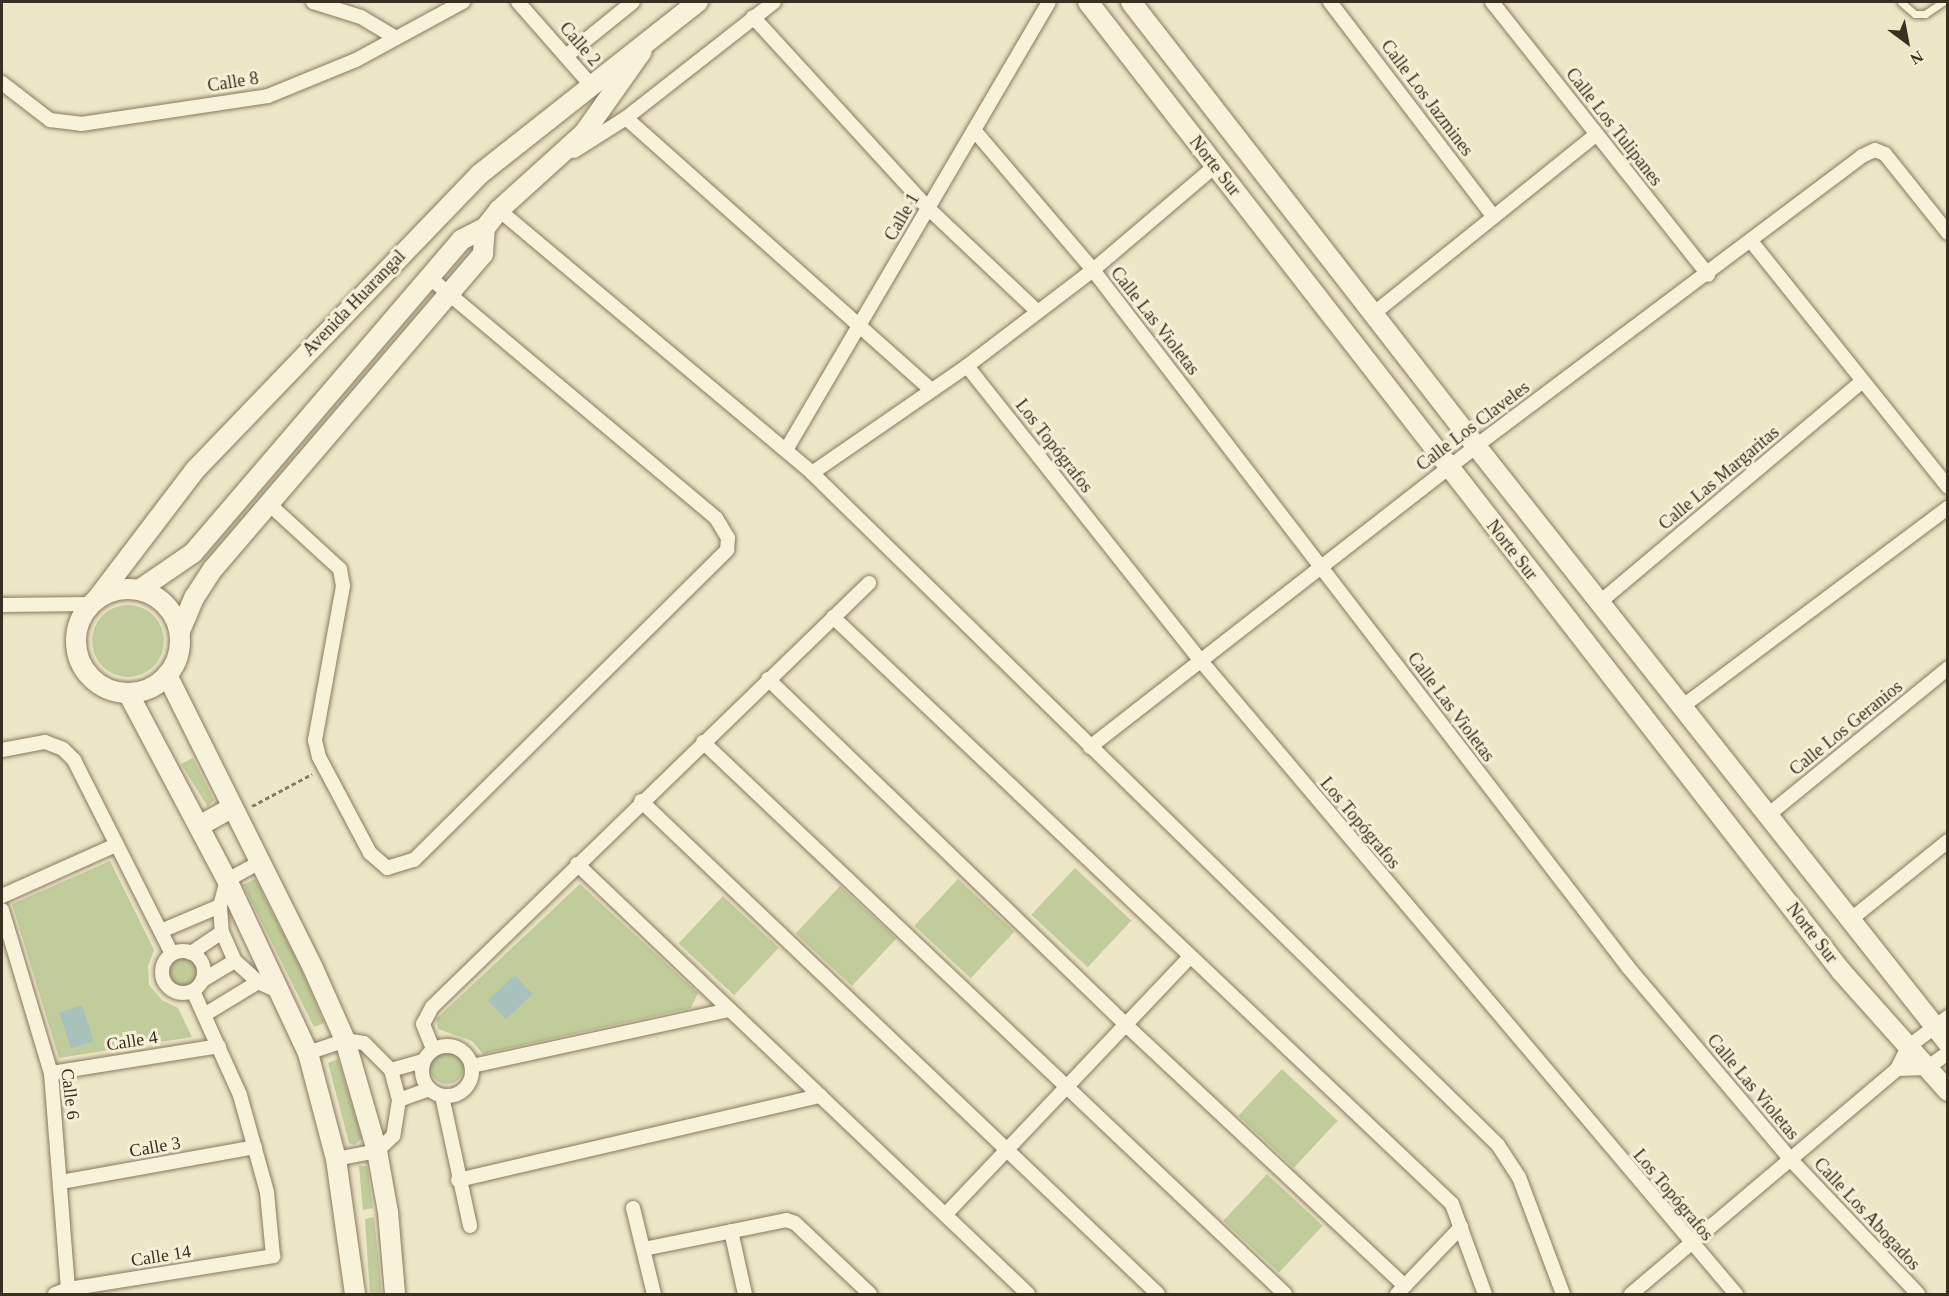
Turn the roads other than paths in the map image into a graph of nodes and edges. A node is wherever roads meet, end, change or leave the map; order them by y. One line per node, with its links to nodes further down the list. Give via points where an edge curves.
1 (313, 2): 15 (street, via 361,17)
2 (463, 2): 15 (street, Calle 8)
3 (518, 2): 17 (street, Calle 2)
4 (633, 2): 17 (street)
5 (698, 2): 16 (street, Avenida Huarangal)
6 (774, 2): 14 (street)
7 (1050, 2): 21 (street, Calle 1)
8 (1088, 2): 23 (street, Norte Sur)
9 (1131, 2): 36 (street, Norte Sur)
10 (1330, 2): 27 (street, Calle Los Jazmines)
11 (1492, 2): 22 (street, Calle Los Tulipanes)
12 (1901, 2): 13 (lane, via 1916,14 1925,14)
13 (1943, 2)
14 (753, 17): 20 (street); 25 (street)
15 (393, 36): 18 (street, Calle 8, via 356,60 268,96 81,124 50,120)
16 (649, 41): 19 (street, Avenida Huarangal); 24 (street, Avenida Huarangal, via 604,110)
17 (566, 56): 19 (street, Calle 2)
18 (2, 83)
19 (590, 84): 51 (street, Avenida Huarangal, via 480,174 249,410 157,514)
20 (626, 118): 24 (street); 37 (street)
21 (974, 130): 25 (street, Calle 1); 31 (street, Calle Las Violetas)
22 (1596, 135): 27 (street); 32 (street, Calle Los Tulipanes)
23 (1215, 166): 31 (street, Calle Las Violetas); 43 (street, Norte Sur)
24 (550, 167): 26 (street, Avenida Huarangal)
25 (928, 208): 35 (street); 37 (street, Calle 1)
26 (499, 210): 28 (street, Avenida Huarangal); 42 (street)
27 (1494, 217): 36 (street)
28 (485, 228): 33 (street, Avenida Huarangal, via 461,240); 34 (street, Avenida Huarangal, via 483,254)
29 (1947, 233): 30 (street, Calle Los Claveles, via 1885,154 1875,150)
30 (1751, 242): 32 (street, Calle Los Claveles); 39 (street)
31 (1093, 270): 35 (street, Calle Las Violetas); 48 (street, Calle Las Violetas)
32 (1708, 275): 41 (street, Calle Los Claveles)
33 (429, 277): 34 (street); 50 (street, Avenida Huarangal, via 193,553)
34 (448, 295): 46 (street, Avenida Huarangal); 46 (street, via 716,518 728,538 727,550 414,860 387,868 377,863 324,767 315,740 343,586 340,569)
35 (1038, 312): 38 (street, Calle Las Violetas)
36 (1374, 314): 41 (street, Norte Sur)
37 (859, 327): 40 (street); 42 (street, Calle 1)
38 (967, 366): 40 (street, Calle Las Violetas); 56 (street, Los Topógrafos)
39 (1862, 381): 45 (street); 52 (street, Calle Las Margaritas)
40 (932, 390): 44 (street, Calle Las Violetas)
41 (1476, 446): 43 (street, Calle Los Claveles); 52 (street, Norte Sur)
42 (786, 450): 44 (street)
43 (1448, 468): 48 (street, Calle Los Claveles); 95 (street, Norte Sur, via 1841,971)
44 (812, 473): 63 (street)
45 (1947, 487)
46 (269, 504): 55 (street, Avenida Huarangal, via 200,588)
47 (1947, 508): 61 (street)
48 (1321, 567): 56 (street, Calle Los Claveles); 115 (street, Calle Las Violetas, via 1629,967)
49 (869, 583): 54 (street)
50 (139, 590): 51 (street, via 124,589); 55 (street, via 166,604)
51 (93, 602): 53 (street); 60 (street, via 78,628 80,661 102,686)
52 (1600, 602): 61 (street, Norte Sur)
53 (2, 605)
54 (833, 617): 59 (street); 82 (street)
55 (180, 631): 58 (street, via 178,654)
56 (1200, 661): 63 (street, Calle Los Claveles); 123 (street, Los Topógrafos)
57 (1947, 668): 67 (street, Calle Los Geranios)
58 (167, 675): 60 (street, via 149,688); 66 (street)
59 (768, 680): 62 (street); 91 (street)
60 (128, 693): 68 (street)
61 (1683, 706): 67 (street, Norte Sur)
62 (703, 742): 65 (street); 105 (street)
63 (1090, 747): 138 (street, via 1512,1162)
64 (2, 750): 70 (street, via 45,742 63,749 74,760)
65 (641, 801): 72 (street); 112 (street)
66 (233, 811): 68 (street); 71 (street)
67 (1768, 815): 77 (street, Norte Sur)
68 (198, 826): 73 (street)
69 (1947, 841): 77 (street)
70 (116, 845): 74 (street); 78 (street)
71 (260, 862): 73 (street); 92 (street)
72 (577, 864): 88 (street); 96 (street, via 432,1007 423,1024)
73 (227, 880): 75 (street); 87 (street)
74 (2, 896)
75 (220, 906): 78 (street); 79 (street)
76 (2, 910): 104 (street, Calle 6)
77 (1850, 920): 90 (street, Norte Sur)
78 (161, 931): 81 (street)
79 (222, 932): 80 (street); 83 (street)
80 (191, 953): 81 (street); 84 (street, via 203,964)
81 (172, 954): 86 (street, via 162,970 165,983 180,993)
82 (1190, 957): 91 (street); 121 (street, via 1452,1204)
83 (235, 961): 84 (street); 85 (street)
84 (203, 980): 86 (street)
85 (258, 982): 87 (street); 89 (street)
86 (193, 991): 89 (street)
87 (282, 993): 97 (street)
88 (729, 1010): 100 (street); 109 (street)
89 (204, 1015): 94 (street)
90 (1940, 1022): 93 (street, Norte Sur); 95 (street)
91 (1126, 1025): 105 (street); 126 (street)
92 (345, 1040): 97 (street); 102 (street, via 364,1043); 113 (street)
93 (1947, 1043)
94 (219, 1046): 104 (street, Calle 4); 111 (street, via 240,1095)
95 (1908, 1047): 101 (street, Norte Sur); 103 (street)
96 (433, 1049): 99 (street); 100 (street, via 457,1047)
97 (308, 1053): 114 (street)
98 (1947, 1053): 101 (street)
99 (423, 1061): 102 (street); 106 (street, via 422,1076)
100 (472, 1066): 108 (street, via 465,1089)
101 (1927, 1068): 103 (street); 107 (street, Norte Sur)
102 (391, 1070): 110 (street)
103 (1897, 1070): 115 (street)
104 (51, 1073): 117 (street, Calle 6)
105 (1066, 1088): 112 (street); 136 (street)
106 (429, 1089): 108 (street); 110 (street)
107 (1947, 1090)
108 (442, 1096): 116 (street)
109 (820, 1096): 116 (street); 119 (street)
110 (399, 1100): 113 (street, via 393,1136)
111 (255, 1147): 117 (street, Calle 3); 127 (street, Calle 14, via 267,1192 273,1256)
112 (1007, 1149): 119 (street); 135 (street)
113 (377, 1151): 114 (street); 129 (street, via 389,1221)
114 (336, 1159): 128 (street)
115 (1790, 1159): 123 (street); 141 (street, Calle Los Abogados)
116 (458, 1180): 120 (street)
117 (61, 1182): 127 (street, Calle 6)
118 (633, 1208): 124 (street)
119 (945, 1215): 134 (street)
120 (470, 1226)
121 (1461, 1227): 126 (street); 137 (street)
122 (732, 1231): 124 (street); 125 (street, via 786,1220 795,1223); 131 (street)
123 (1691, 1245): 139 (street); 140 (street, Los Topógrafos)
124 (644, 1249): 130 (street)
125 (855, 1280): 132 (street); 133 (street)
126 (1401, 1290)
127 (62, 1292)
128 (355, 1294)
129 (395, 1294)
130 (654, 1294)
131 (745, 1294)
132 (854, 1294)
133 (870, 1294)
134 (1028, 1294)
135 (1158, 1294)
136 (1285, 1294)
137 (1485, 1294)
138 (1563, 1294)
139 (1631, 1294)
140 (1736, 1294)
141 (1918, 1294)

